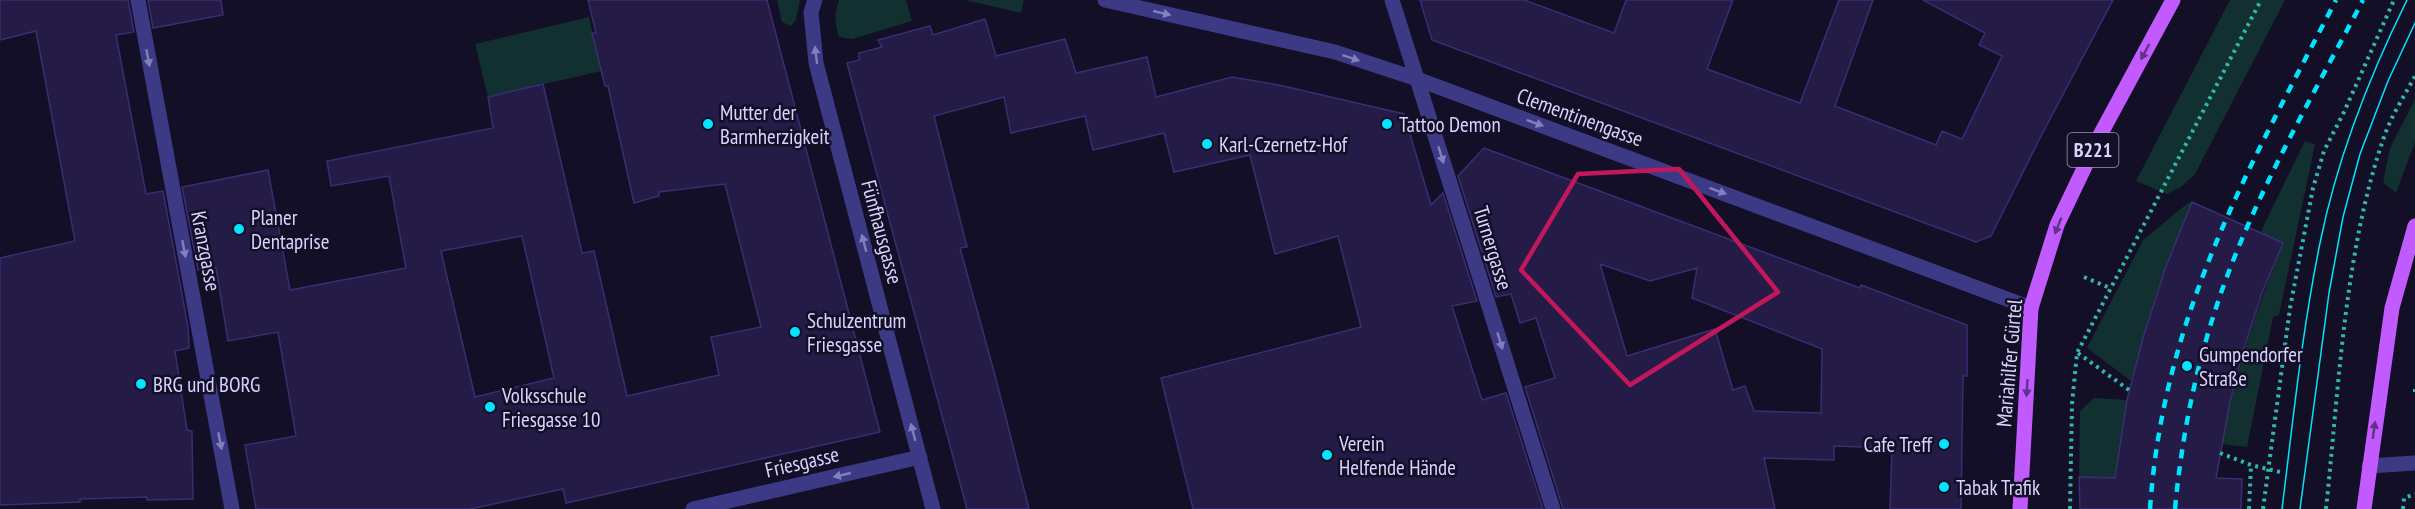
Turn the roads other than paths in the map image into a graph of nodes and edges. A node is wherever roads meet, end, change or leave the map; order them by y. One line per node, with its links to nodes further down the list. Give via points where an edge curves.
1 (138, 0): 12 (street, Kranzgasse, one-way to 12)
2 (814, 0): 9 (street, Fünfhausgasse, one-way to 2, via 816,63 811,12)
3 (1105, 0): 6 (street, Clementinengasse, one-way to 6, via 1335,52)
4 (1392, 0): 6 (street, Turnergasse)
5 (2173, 0): 8 (main road, Mariahilfer Gürtel / B221, one-way to 8, via 2057,225)
6 (1417, 79): 8 (street, Clementinengasse, one-way to 8); 15 (street, Turnergasse, one-way to 15)
7 (2415, 226): 11 (main road, one-way to 7, via 2392,308)
8 (2031, 308): 16 (main road, Mariahilfer Gürtel / B221, one-way to 16)
9 (920, 457): 13 (street, Friesgasse, one-way to 13); 14 (street, Fünfhausgasse)
10 (2415, 463): 11 (street)
11 (2369, 466): 17 (main road)
12 (232, 509)
13 (693, 509)
14 (933, 509)
15 (1552, 509)
16 (2020, 509)
17 (2364, 509)

